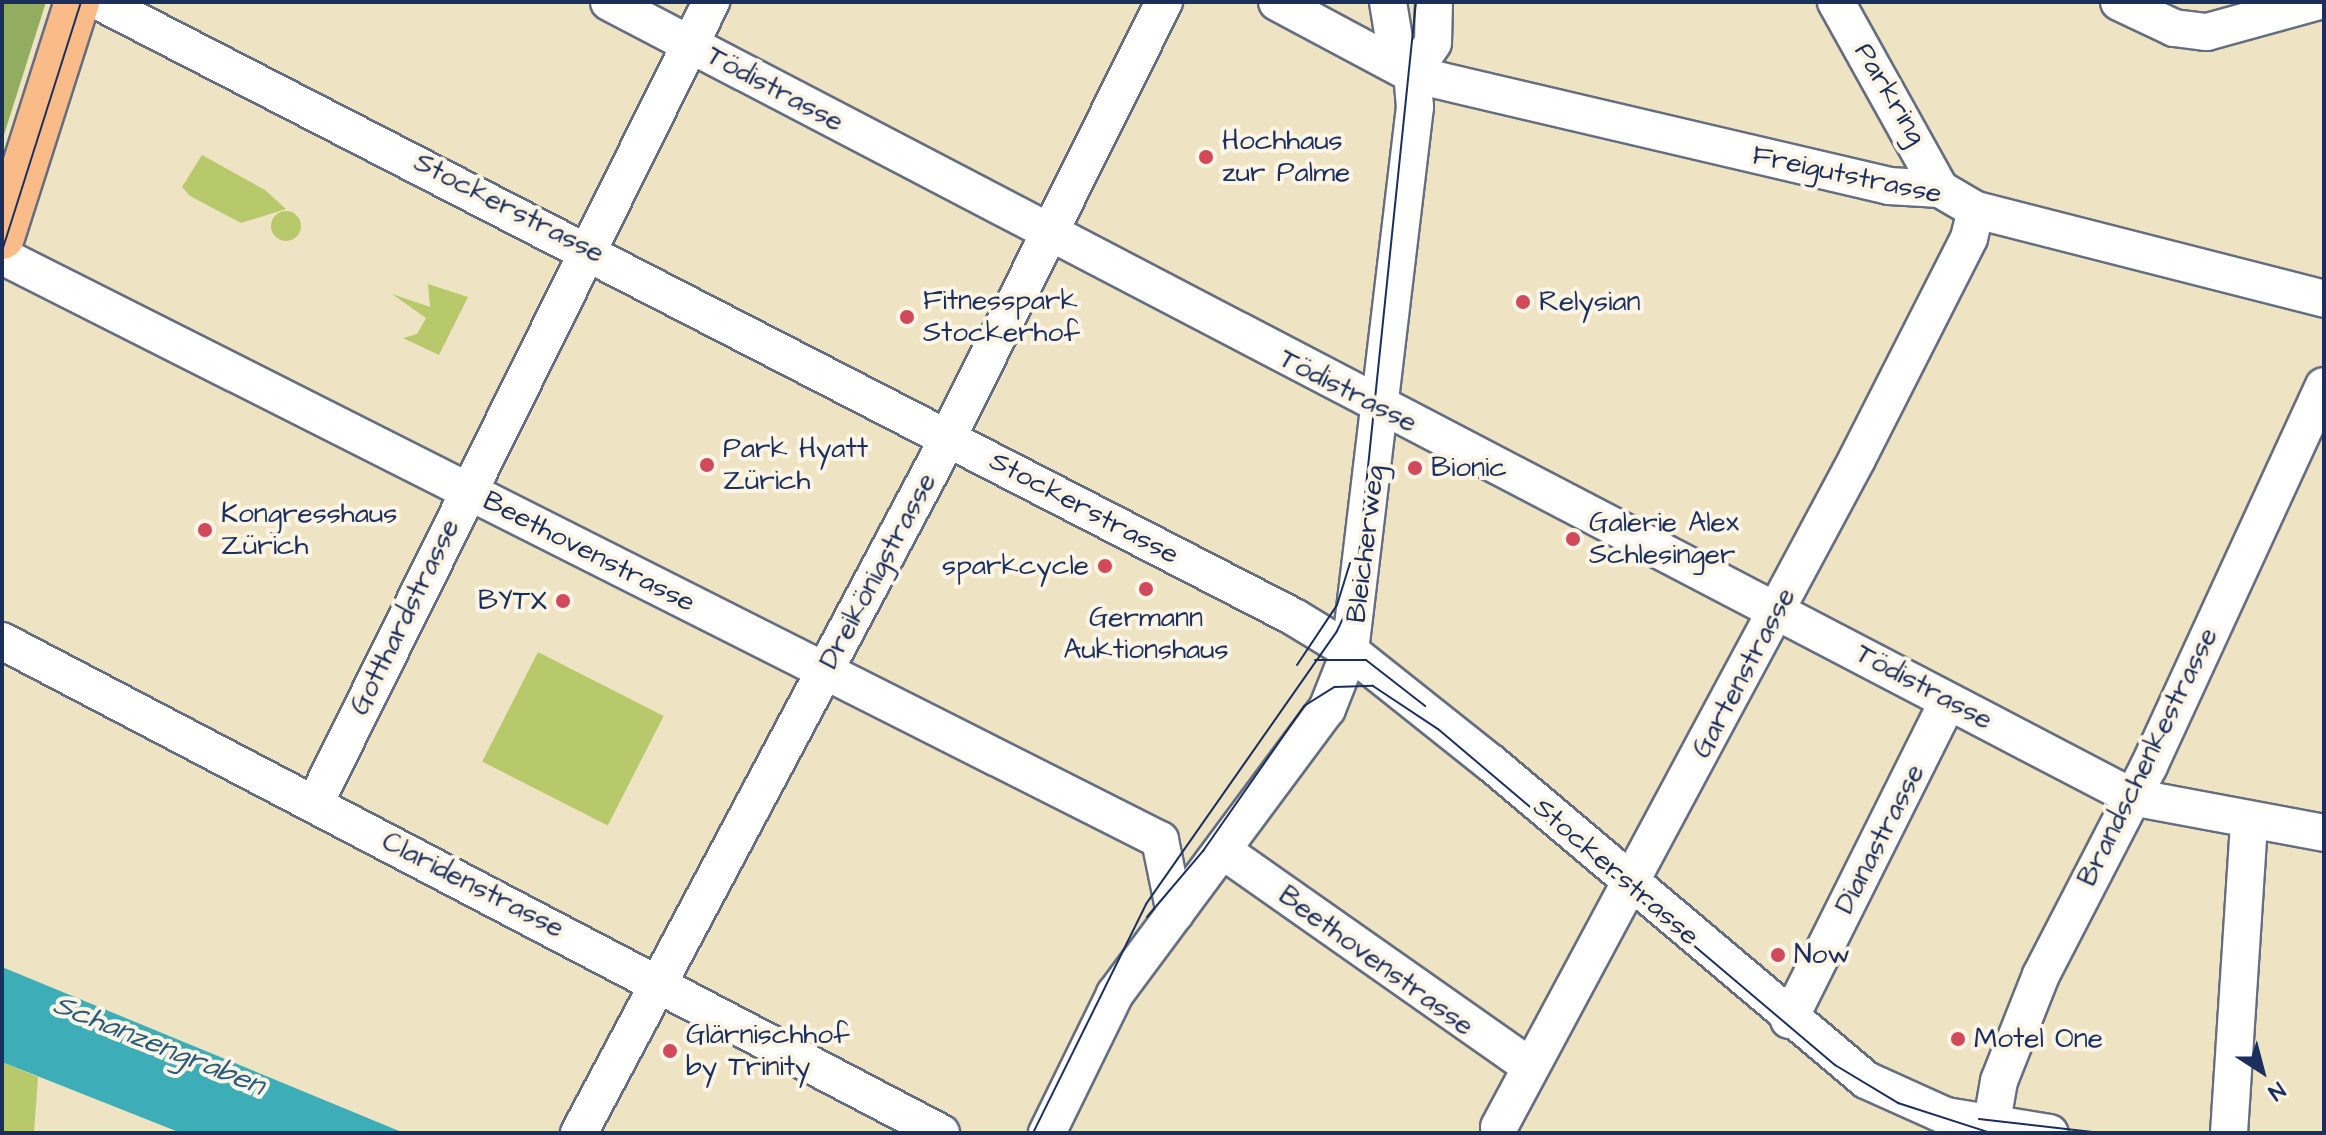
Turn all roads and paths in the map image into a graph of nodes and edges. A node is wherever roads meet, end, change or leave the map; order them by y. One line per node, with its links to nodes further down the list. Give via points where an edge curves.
1 (77, 2): 17 (main road)
2 (100, 2): 18 (street, Stockerstrasse)
3 (609, 2): 12 (street, Tödistrasse)
4 (711, 2): 12 (street, Gotthardstrasse)
5 (1164, 2): 16 (street, Dreikönigstrasse)
6 (1277, 2): 13 (street, Freigutstrasse)
7 (1388, 2): 13 (street, via 1396,51)
8 (1434, 2): 13 (street, Bleicherweg, via 1433,43)
9 (1836, 2): 14 (street, Parkring)
10 (2119, 2): 11 (street, via 2174,28 2207,32)
11 (2316, 2)
12 (689, 44): 16 (street, Tödistrasse); 18 (street, Gotthardstrasse)
13 (1412, 74): 14 (street, Freigutstrasse, via 1889,186); 22 (street, Bleicherweg)
14 (1940, 189): 15 (street, Freigutstrasse)
15 (1976, 210): 20 (street, Freigutstrasse); 25 (street, Gartenstrasse, via 1956,266)
16 (1050, 233): 22 (street, Tödistrasse); 23 (street, Dreikönigstrasse)
17 (2, 237)
18 (586, 247): 23 (street, Stockerstrasse); 24 (street, Gotthardstrasse)
19 (2, 256): 24 (street, Beethovenstrasse)
20 (2324, 299)
21 (2324, 386): 30 (street, Brandschenkestrasse)
22 (1383, 410): 25 (street, Tödistrasse); 27 (street, Bleicherweg)
23 (949, 437): 27 (street, Stockerstrasse); 28 (street, Dreikönigstrasse)
24 (468, 489): 28 (street, Beethovenstrasse); 31 (street, Gotthardstrasse)
25 (1776, 610): 29 (street, Tödistrasse); 35 (street, Gartenstrasse)
26 (2, 641): 31 (street, Claridenstrasse)
27 (1350, 651): 34 (street, Bleicherweg, via 1327,709); 35 (street, Stockerstrasse)
28 (823, 672): 36 (street, Beethovenstrasse, via 1160,840 1169,857); 37 (street, Dreikönigstrasse)
29 (1948, 701): 30 (street, Tödistrasse); 38 (street, Dianastrasse)
30 (2132, 797): 32 (street, Tödistrasse); 42 (street, Brandschenkestrasse, via 2014,1036)
31 (315, 803): 37 (street, Claridenstrasse)
32 (2249, 822): 33 (street, Tödistrasse); 46 (street)
33 (2324, 833)
34 (1225, 852): 36 (street, Bleicherweg); 39 (street, Beethovenstrasse)
35 (1633, 887): 38 (street, Stockerstrasse); 39 (street, Gartenstrasse)
36 (1175, 913): 44 (street, Bleicherweg, via 1091,1035)
37 (658, 985): 41 (street, Dreikönigstrasse); 43 (street, Claridenstrasse)
38 (1789, 1020): 42 (street, Stockerstrasse, via 1891,1094)
39 (1529, 1066): 40 (street, Gartenstrasse)
40 (1499, 1127)
41 (593, 1129)
42 (1990, 1130): 45 (street, Stockerstrasse)
43 (941, 1133)
44 (1047, 1133)
45 (2050, 1133)
46 (2229, 1133)

